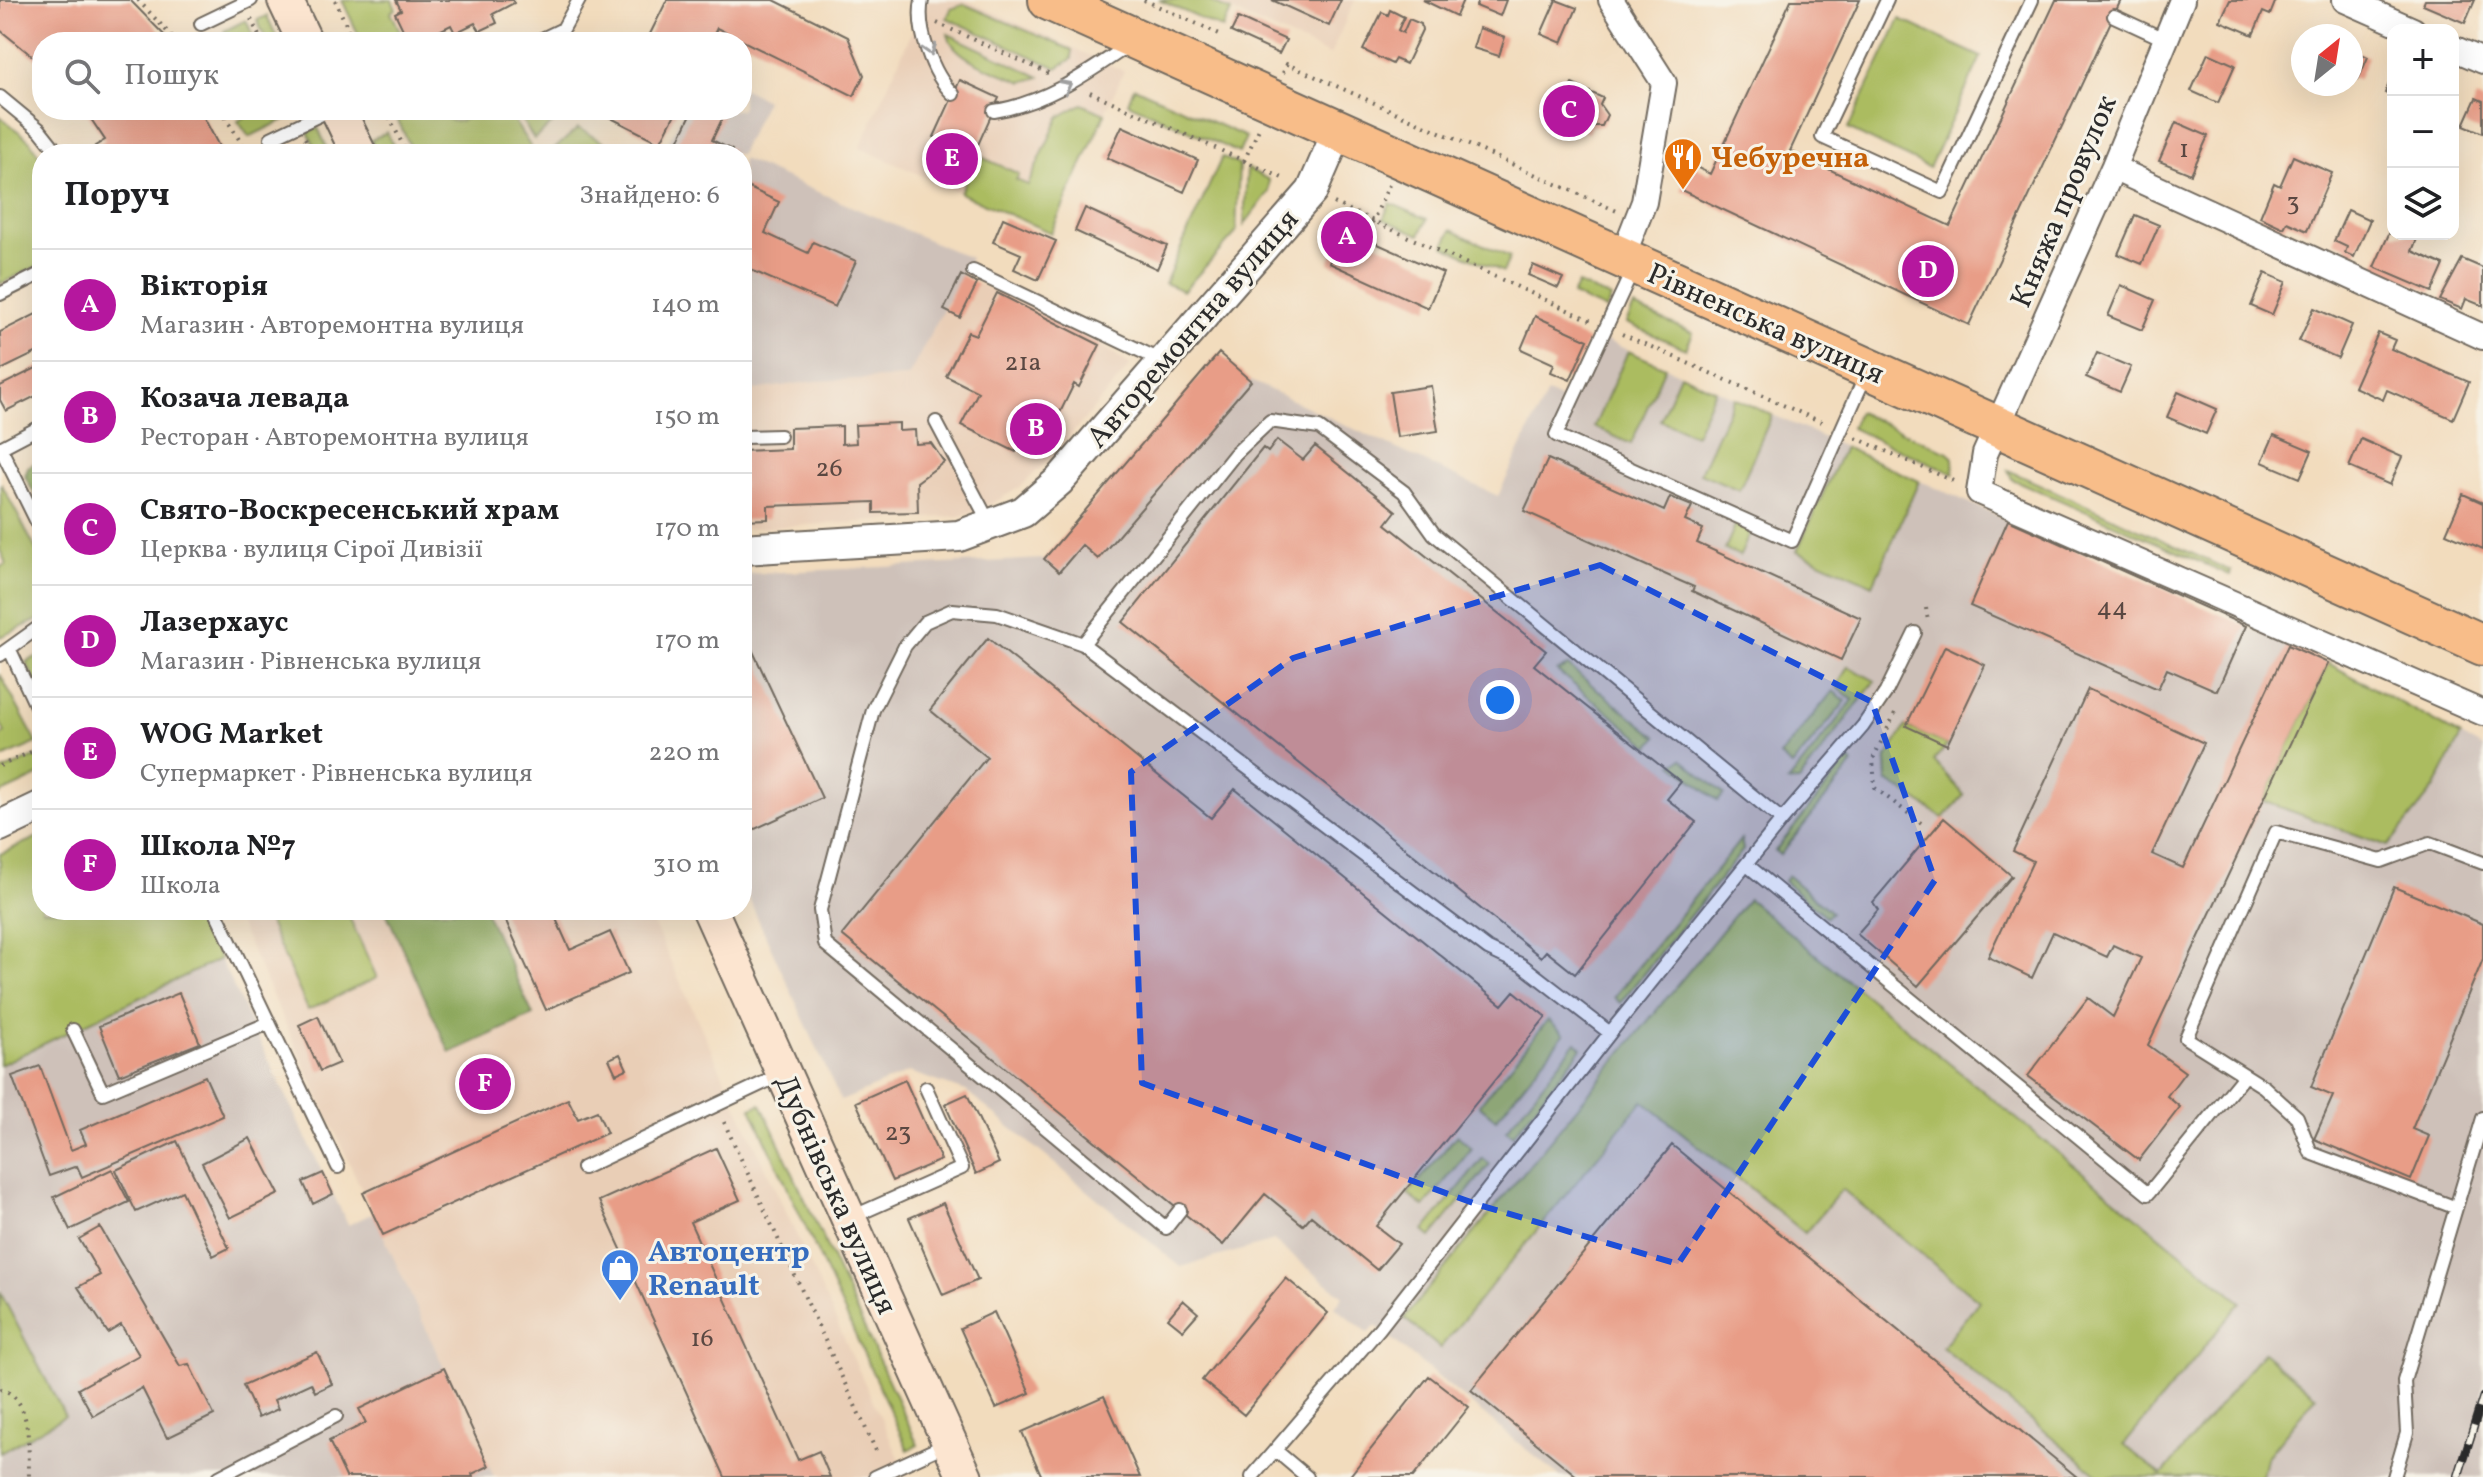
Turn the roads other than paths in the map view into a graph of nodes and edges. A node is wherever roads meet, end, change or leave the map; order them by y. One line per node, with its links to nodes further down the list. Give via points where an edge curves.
1 (251, 0): 12 (lane)
2 (285, 0): 14 (main road)
3 (579, 0): 15 (lane)
4 (922, 0): 20 (lane, one-way to 20, via 919,15 940,81)
5 (1049, 0): 16 (main road, Рівненська вулиця, via 1100,17)
6 (1887, 0): 7 (lane, via 1822,137 1942,192)
7 (2032, 0)
8 (2182, 0): 17 (street, Княжа провулок)
9 (2345, 0): 13 (street)
10 (1608, 1): 30 (street, via 1664,83)
11 (2114, 16): 17 (lane)
12 (201, 24)
13 (2399, 24)
14 (300, 32)
15 (557, 32)
16 (1137, 40): 22 (lane, one-way to 16, via 1027,106 1072,84); 25 (main road, Рівненська вулиця)
17 (2166, 40): 29 (street, Княжа провулок)
18 (2459, 51): 19 (street)
19 (2483, 61)
20 (953, 94)
21 (0, 97): 27 (lane)
22 (994, 111)
23 (309, 120): 26 (lane)
24 (343, 120): 28 (main road)
25 (1338, 131): 30 (main road, Рівненська вулиця); 35 (street, Авторемонтна вулиця, via 1312,191)
26 (271, 138)
27 (51, 144)
28 (354, 144)
29 (2113, 168): 34 (street); 39 (street, Княжа провулок)
30 (1629, 261): 36 (main road, Рівненська вулиця); 36 (lane, via 1606,327 1556,435 1792,541)
31 (973, 271): 35 (lane)
32 (32, 278): 33 (lane)
33 (0, 294)
34 (2483, 337)
35 (1163, 362): 44 (street, Авторемонтна вулиця, via 1059,481 1023,512)
36 (1869, 369): 39 (main road, Рівненська вулиця)
37 (936, 422): 44 (lane)
38 (32, 431): 42 (lane)
39 (2015, 434): 49 (main road, Рівненська вулиця); 52 (street, Княжа провулок, via 1985,454 1979,492)
40 (780, 436): 41 (lane)
41 (752, 437)
42 (0, 448): 43 (lane)
43 (32, 512)
44 (992, 526): 45 (street, Авторемонтна вулиця, via 959,536)
45 (752, 548)
46 (32, 632): 50 (lane)
47 (1915, 633): 54 (lane, via 1863,726)
48 (1083, 644): 54 (lane, via 1235,454 1270,421 1319,428 1404,492 1434,534); 62 (lane, via 1488,949 1522,965); 70 (lane, via 997,614 952,610 925,622 905,646 873,710 820,910 825,944 1166,1228)
49 (2483, 645)
50 (5, 652): 51 (lane)
51 (32, 701)
52 (2483, 713)
53 (32, 811): 55 (street)
54 (1782, 820): 57 (lane)
55 (0, 826)
56 (2483, 863): 64 (lane, via 2430,843 2381,861 2276,832 2186,1038)
57 (1747, 865): 62 (lane); 64 (lane, via 2148,1194)
58 (220, 920): 60 (lane)
59 (714, 920): 63 (main road, Дубнівська вулиця)
60 (269, 1023): 61 (lane, via 103,1093); 67 (lane)
61 (73, 1030)
62 (1610, 1033): 74 (lane, via 1379,1329)
63 (783, 1074): 68 (lane); 71 (main road, Дубнівська вулиця)
64 (2243, 1077): 69 (lane, via 2264,1087 2297,1117 2311,1153)
65 (926, 1088): 71 (lane, via 962,1168)
66 (2483, 1118): 69 (lane)
67 (338, 1167)
68 (583, 1168)
69 (2454, 1207): 80 (lane, via 2404,1381 2407,1433)
70 (1180, 1210)
71 (849, 1218): 73 (main road, Дубнівська вулиця)
72 (336, 1416): 76 (lane)
73 (950, 1443): 75 (lane); 77 (main road, Дубнівська вулиця)
74 (1275, 1450): 78 (lane); 79 (lane)
75 (880, 1475)
76 (219, 1477)
77 (965, 1477)
78 (1252, 1477)
79 (1307, 1477)
80 (2394, 1477)

